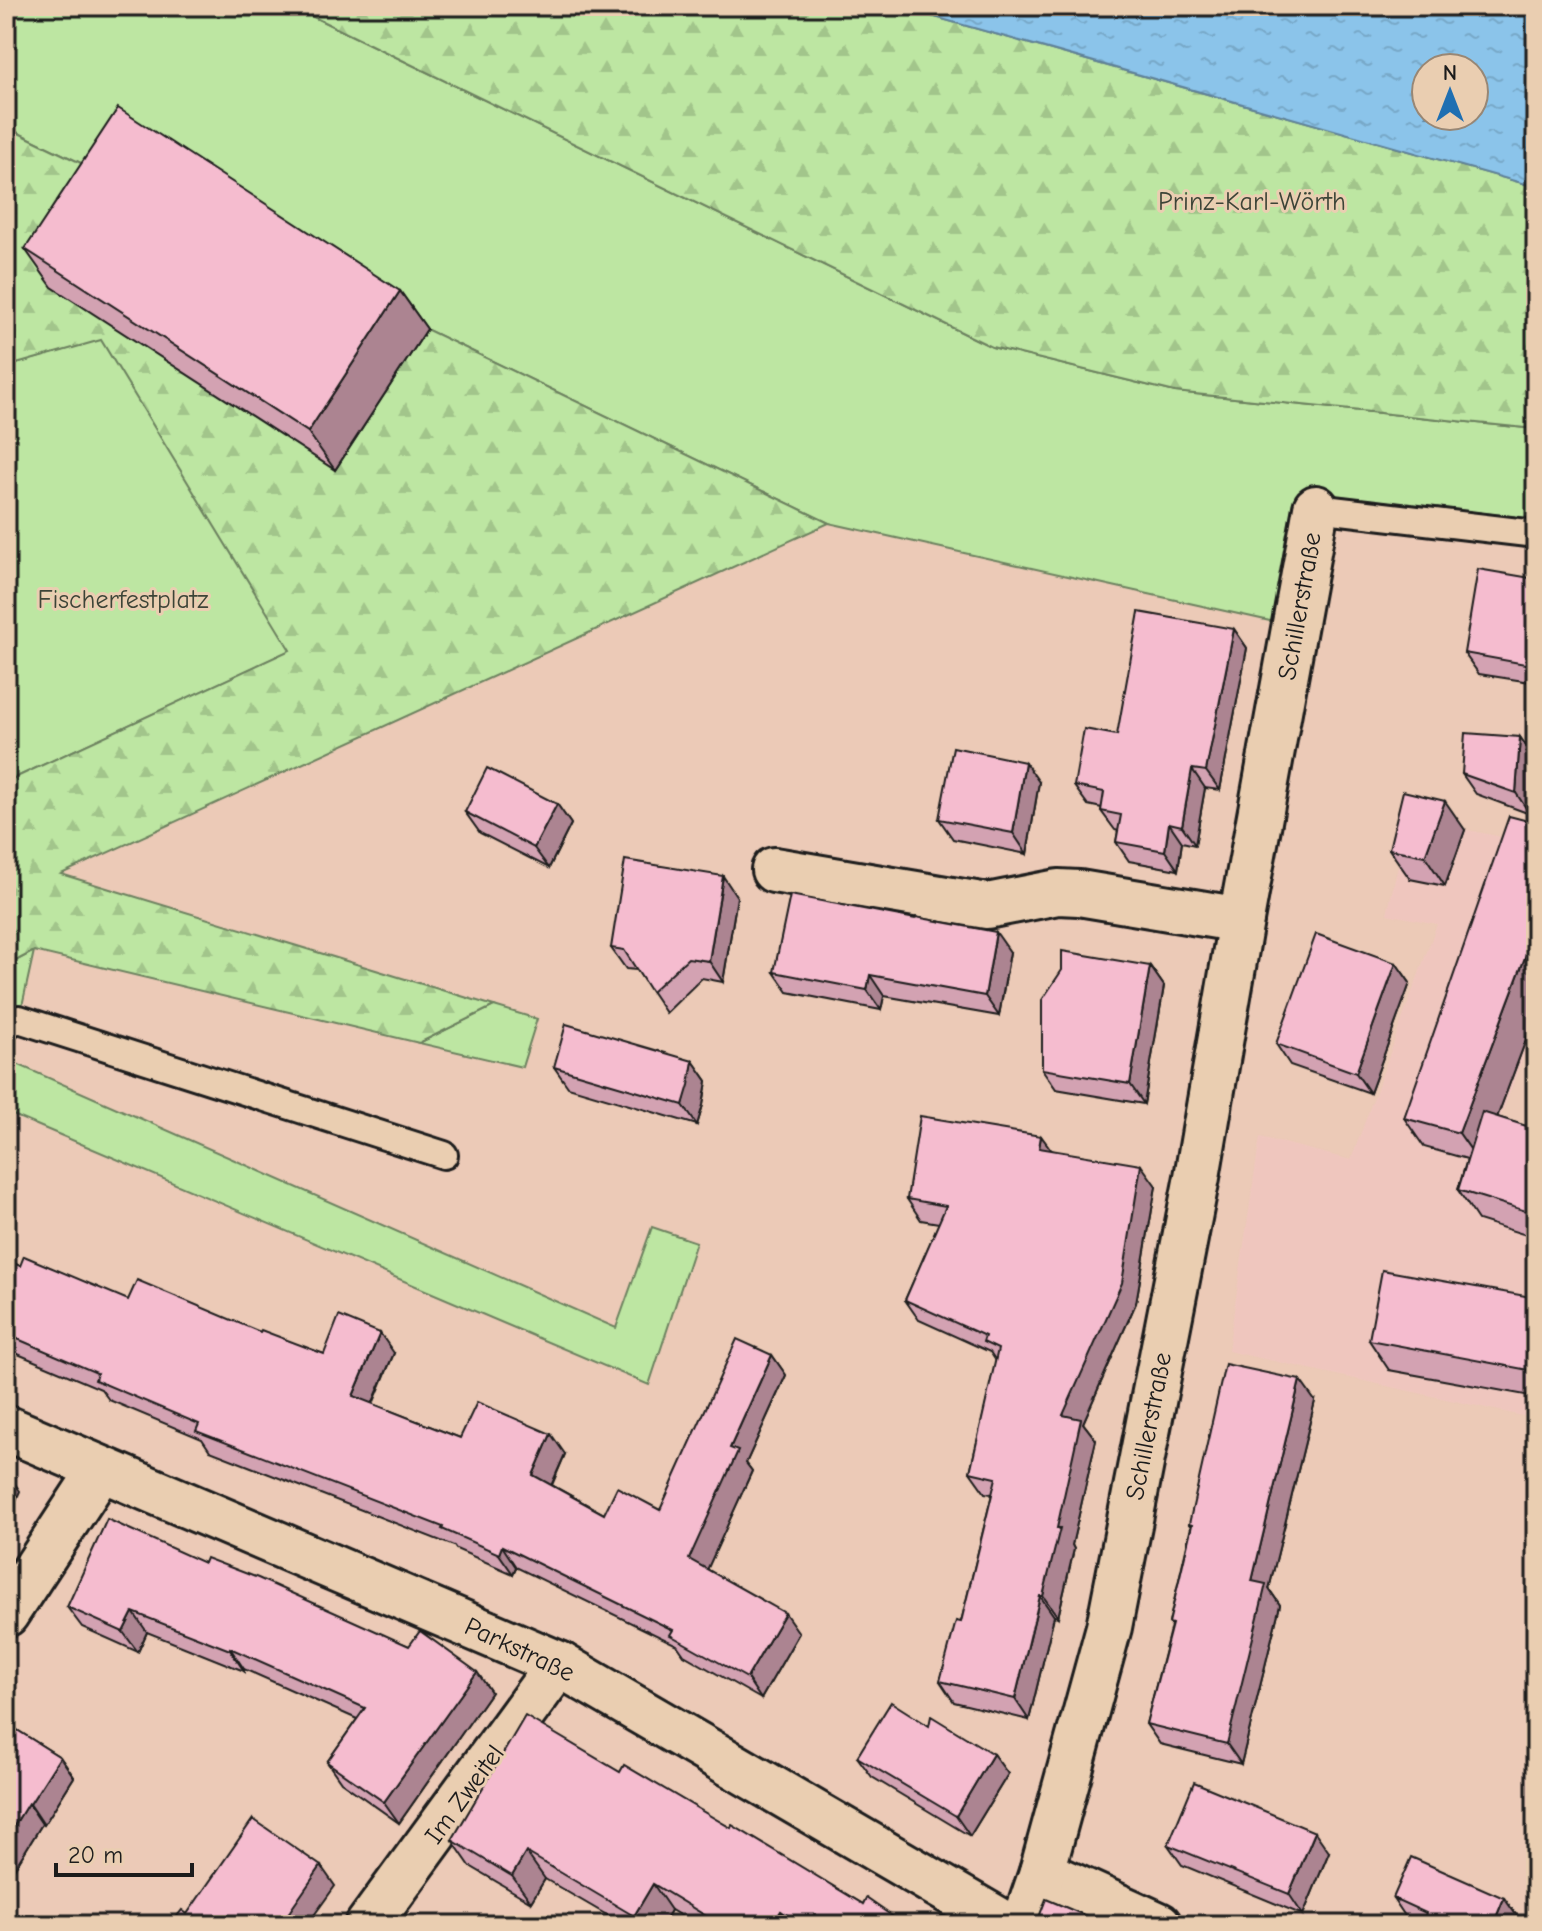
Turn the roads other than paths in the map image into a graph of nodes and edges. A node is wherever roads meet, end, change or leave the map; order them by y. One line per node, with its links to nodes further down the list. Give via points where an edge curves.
1 (1316, 508): 2 (lane, Schillerstraße); 4 (street, Schillerstraße)
2 (1536, 534)
3 (774, 870): 4 (street, via 987,906 1079,893)
4 (1241, 920): 11 (street, Schillerstraße, via 1109,1627)
5 (6, 1024): 6 (lane, via 19,1019)
6 (444, 1155)
7 (6, 1428): 8 (street, Parkstraße)
8 (101, 1469): 9 (street); 10 (street, Parkstraße)
9 (6, 1614)
10 (559, 1664): 12 (street, Im Zweitel); 13 (street, Parkstraße)
11 (1042, 1872): 14 (street, Schillerstraße); 15 (street)
12 (368, 1925)
13 (1007, 1925)
14 (1024, 1925)
15 (1159, 1925)

